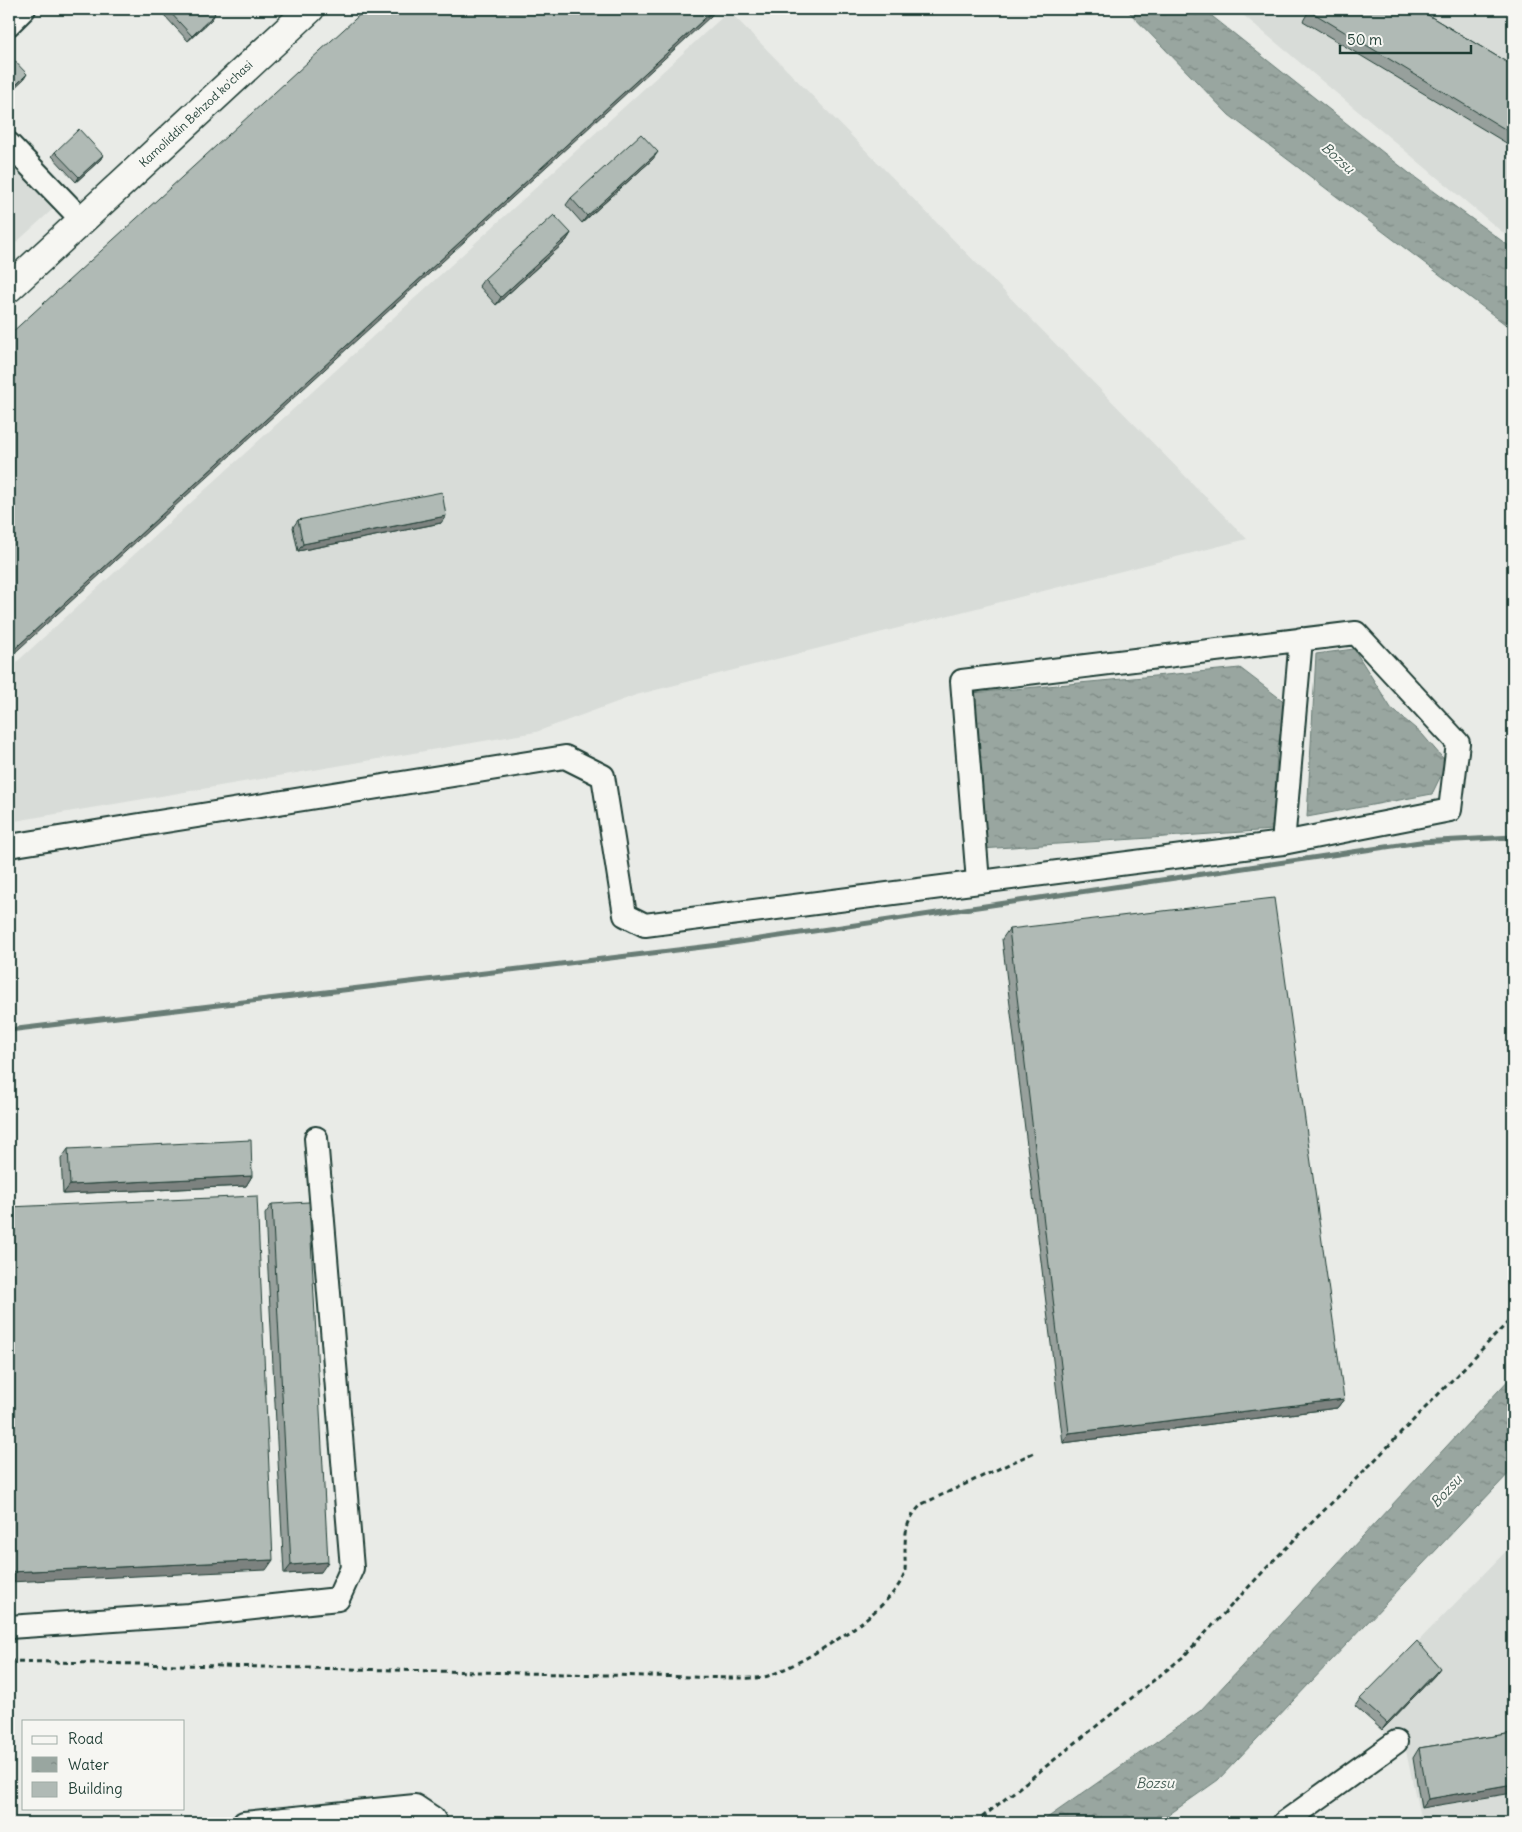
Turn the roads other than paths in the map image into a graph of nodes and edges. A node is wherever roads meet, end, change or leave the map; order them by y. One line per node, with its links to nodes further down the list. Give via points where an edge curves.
1 (24, 9): 3 (street)
2 (310, 9): 5 (main road, Kamoliddin Behzod ko'chasi)
3 (9, 24)
4 (9, 144): 5 (street)
5 (82, 220): 6 (main road, Kamoliddin Behzod ko'chasi)
6 (9, 288)
7 (1301, 640): 8 (street); 8 (street, via 1356,633 1458,743 1450,810); 10 (street, via 962,681)
8 (1282, 843): 10 (street)
9 (9, 846): 10 (street, via 565,757 603,776 625,915 645,925)
10 (978, 882)
11 (316, 1138): 12 (street, via 352,1568 338,1599 189,1615)
12 (9, 1627)
13 (1396, 1742): 16 (street)
14 (244, 1823): 15 (street, via 415,1806)
15 (436, 1823)
16 (1284, 1823)

